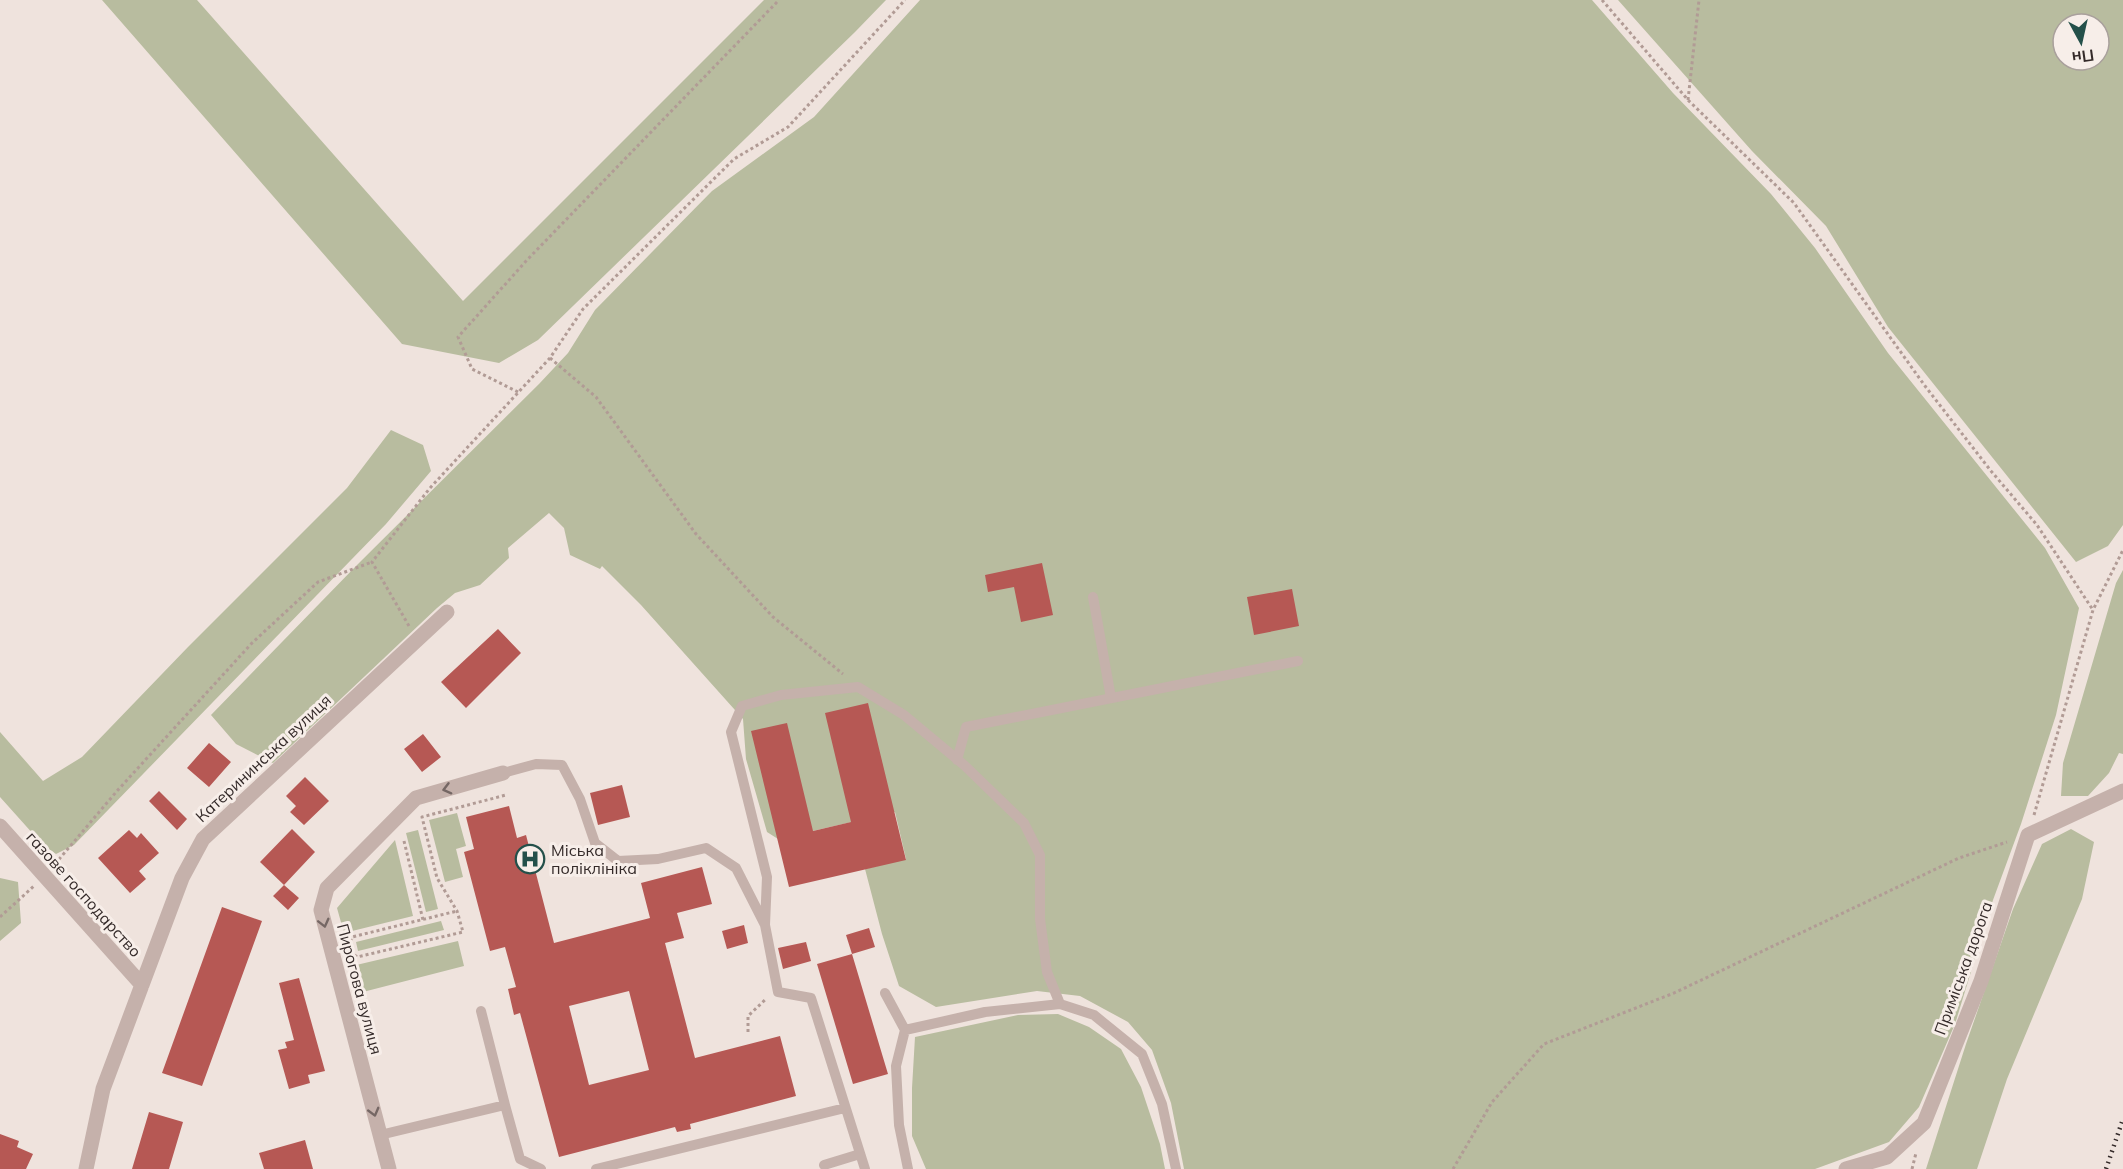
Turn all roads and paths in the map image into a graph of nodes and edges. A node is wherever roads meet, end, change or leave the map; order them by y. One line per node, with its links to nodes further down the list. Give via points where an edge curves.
1 (779, 0): 7 (path, via 527,260 458,337 472,369)
2 (905, 0): 6 (path, via 788,127 734,159 583,309)
3 (1602, 0): 5 (path)
4 (1699, 0): 5 (path)
5 (1688, 99): 11 (path, via 1794,203 1924,386 2037,525)
6 (550, 358): 7 (path); 15 (path, via 596,397 696,534 773,617)
7 (518, 392): 9 (path, via 430,488)
8 (2123, 550): 11 (path)
9 (372, 562): 13 (path); 24 (path, via 318,582 252,643)
10 (1093, 597): 16 (lane)
11 (2093, 610): 22 (path)
12 (447, 612): 13 (street, Катерининська вулиця)
13 (417, 640): 31 (street, Катерининська вулиця, via 202,839 182,878)
14 (1298, 661): 16 (lane)
15 (858, 687): 17 (lane, via 904,715); 28 (lane, via 781,694 742,706 731,732 767,877)
16 (1111, 698): 17 (lane, via 966,726)
17 (957, 760): 34 (lane, via 1024,823 1040,855 1040,919 1047,972)
18 (503, 773): 28 (lane, via 536,764 562,765 580,799 594,843 618,861 658,859 706,848 736,868); 30 (street, Пирогова вулиця, one-way to 30, via 416,798 327,888 321,910)
19 (2123, 791): 22 (street)
20 (506, 795): 25 (path, via 422,817 437,878)
21 (0, 826): 24 (street, газове господарство)
22 (2028, 835): 50 (path, via 1959,858 1674,993 1544,1044 1492,1102); 51 (street, Приміська дорога, via 1981,981 1924,1123 1887,1157)
23 (404, 841): 27 (path)
24 (45, 876): 26 (path); 31 (street, газове господарство)
25 (457, 911): 27 (path); 29 (path, via 462,932 357,957)
26 (0, 917)
27 (423, 920): 29 (path, via 352,937)
28 (765, 925): 32 (lane)
29 (348, 948): 30 (path)
30 (332, 953): 40 (street, Пирогова вулиця, one-way to 40)
31 (142, 985): 43 (street, Катерининська вулиця, via 103,1089)
32 (778, 992): 37 (path, via 760,1002 748,1016); 39 (lane, via 811,998)
33 (885, 993): 36 (lane)
34 (1060, 1004): 36 (lane, via 985,1012); 49 (lane, via 1095,1015 1142,1054 1162,1104)
35 (481, 1011): 38 (lane)
36 (905, 1030): 48 (lane, via 896,1066 899,1125)
37 (748, 1032)
38 (505, 1105): 40 (lane); 45 (lane, via 520,1159)
39 (845, 1107): 41 (lane); 46 (lane)
40 (380, 1135): 44 (street, Пирогова вулиця)
41 (860, 1154): 42 (lane); 47 (lane)
42 (824, 1165)
43 (86, 1169)
44 (389, 1169)
45 (542, 1169)
46 (596, 1169)
47 (865, 1169)
48 (908, 1169)
49 (1176, 1169)
50 (1453, 1169)
51 (1846, 1169)

